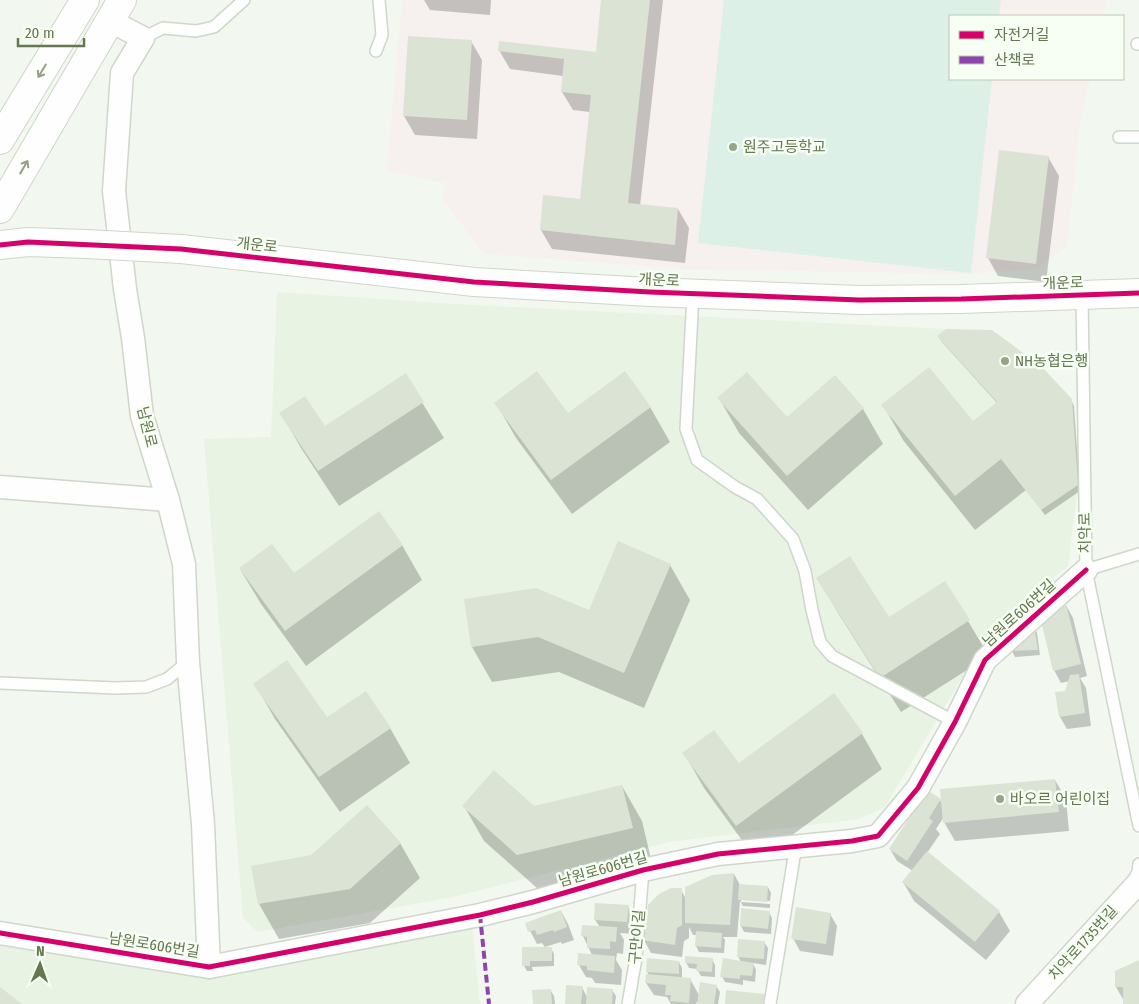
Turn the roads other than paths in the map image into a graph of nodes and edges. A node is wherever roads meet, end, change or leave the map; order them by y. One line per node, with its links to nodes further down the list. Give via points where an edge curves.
1 (86, 0): 9 (street, one-way to 9)
2 (244, 0): 5 (lane, via 214,27 196,31 163,28)
3 (379, 0): 6 (lane, via 382,35)
4 (116, 10): 5 (street); 10 (street, one-way to 4)
5 (143, 38): 16 (street, 남원로, via 122,73 114,191 142,416)
6 (376, 51)
7 (1118, 137): 8 (lane)
8 (1139, 137)
9 (0, 140)
10 (0, 209)
11 (0, 245): 13 (street, 개운로, bridge, via 28,242 180,249 474,282)
12 (1139, 293): 14 (street, 개운로)
13 (693, 294): 14 (street, 개운로, via 859,300); 21 (lane, via 686,429 697,460 757,499 793,539 806,571 820,642 832,656)
14 (1082, 295): 18 (lane, 치악로)
15 (0, 486): 16 (street)
16 (168, 500): 19 (street, 남원로, via 184,564)
17 (1139, 554): 18 (lane)
18 (1086, 570): 21 (street, 남원로606번길, via 985,660); 22 (lane, 치악로)
19 (188, 662): 20 (lane, via 167,679 146,687); 29 (street, 남원로606번길, via 203,824)
20 (0, 683)
21 (955, 722): 23 (street, 남원로606번길, via 918,788 878,836)
22 (1139, 826)
23 (796, 845): 25 (street, 남원로606번길, via 718,854); 31 (lane)
24 (1139, 864): 27 (lane)
25 (643, 870): 29 (street, 남원로606번길, via 480,915); 30 (lane, 구만이길, via 636,958)
26 (1139, 882): 27 (street, 치악로1735번길)
27 (1123, 900): 32 (street, 치악로1735번길)
28 (0, 933): 29 (street, 남원로606번길)
29 (208, 967)
30 (628, 1004)
31 (770, 1004)
32 (1027, 1004)

